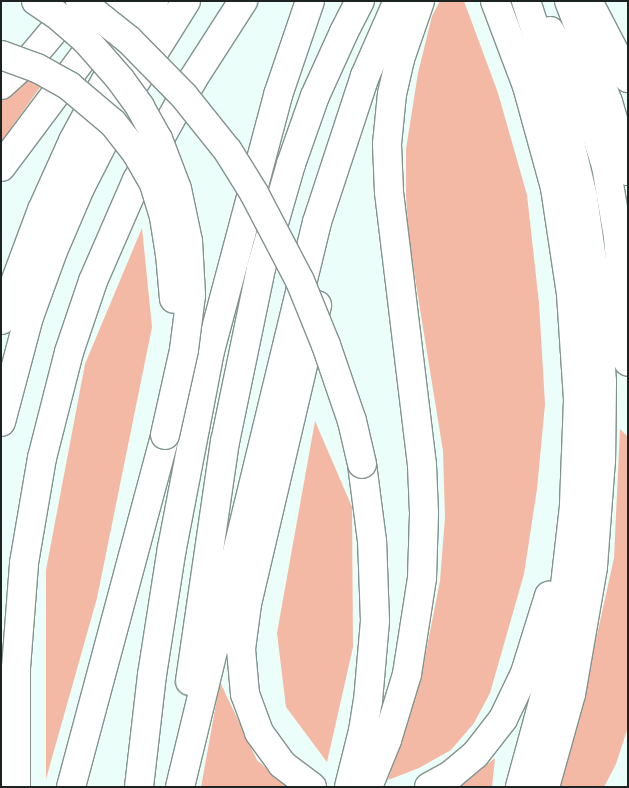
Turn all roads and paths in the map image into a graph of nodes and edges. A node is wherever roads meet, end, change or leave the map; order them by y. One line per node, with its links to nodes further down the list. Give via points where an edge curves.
1 (36, 1): 27 (highway, bridge, via 85,39 120,78 158,139 177,189 188,241 191,295 184,350)
2 (47, 1): 18 (highway, via 30,32)
3 (79, 1): 21 (highway); 30 (highway, bridge, via 129,40 184,96 228,151 290,260 319,326 346,401 362,464 370,515 375,596 372,675)
4 (125, 1): 22 (highway)
5 (154, 1): 24 (highway, via 104,83 69,150 32,234)
6 (186, 1): 26 (highway, via 129,92 69,212 29,317)
7 (243, 1): 31 (highway, via 188,87 137,180 93,281 69,352 42,458 24,563 16,668)
8 (310, 1): 34 (highway, via 278,95 210,351 176,525)
9 (360, 1): 35 (highway, via 302,130 253,302 213,513)
10 (398, 1): 19 (highway)
11 (420, 1): 30 (highway, via 400,59 392,94 387,144 389,192 419,436 424,493 424,554 410,658)
12 (495, 1): 28 (highway, via 538,120 563,232 571,294 577,391)
13 (526, 1): 41 (highway, via 564,117 583,197 595,280 602,382 600,485 590,585 572,694)
14 (533, 1): 25 (highway, via 583,92 601,146 618,237)
15 (569, 1): 23 (highway, via 608,102)
16 (588, 1): 20 (highway)
17 (1, 56): 27 (highway, bridge, via 52,76 100,110 137,154 154,184 168,236 174,302 172,371)
18 (1, 64)
19 (365, 76): 35 (highway, via 317,222); 36 (highway, via 317,306 242,634 243,679 258,732 282,764)
20 (628, 78)
21 (1, 86)
22 (1, 167)
23 (628, 171)
24 (1, 320)
25 (628, 362)
26 (1, 422)
27 (164, 435): 29 (highway)
28 (574, 506): 39 (highway, via 537,636 511,705 494,733 475,755); 40 (highway, via 556,646)
29 (110, 645): 32 (highway); 33 (highway)
30 (375, 736): 37 (highway); 38 (highway)
31 (16, 787)
32 (71, 787)
33 (81, 787)
34 (139, 787)
35 (179, 787)
36 (312, 787)
37 (349, 787)
38 (368, 787)
39 (430, 787)
40 (520, 787)
41 (546, 787)

